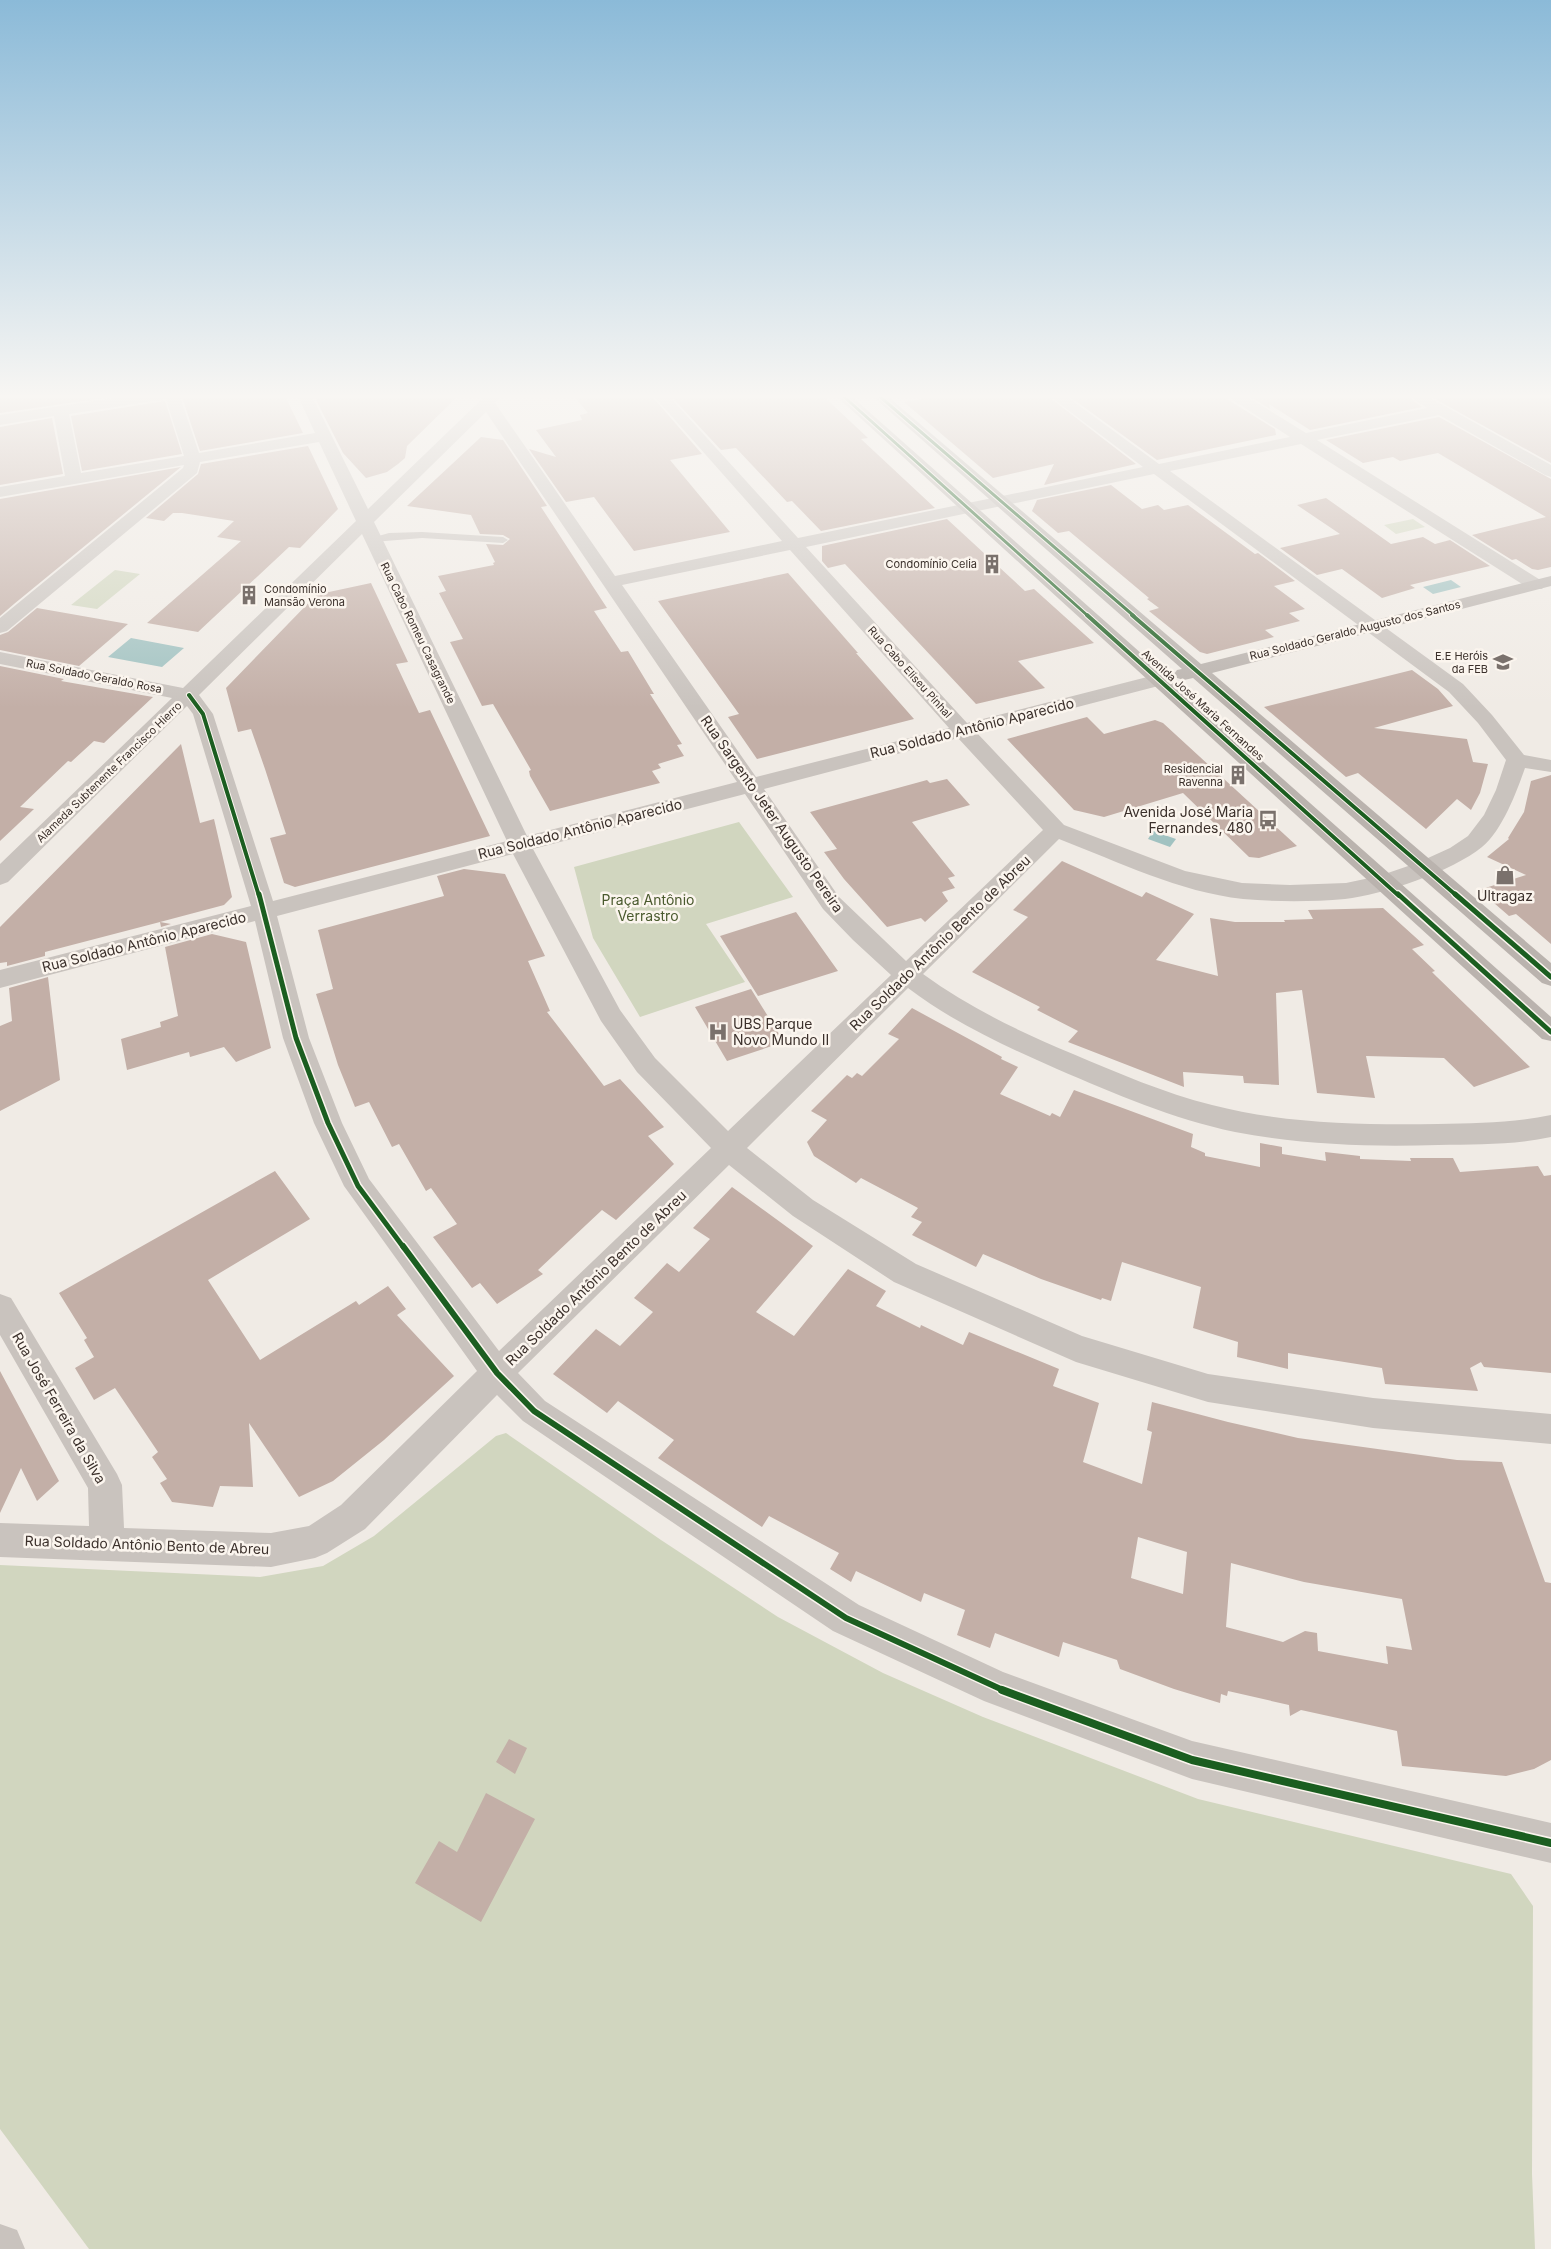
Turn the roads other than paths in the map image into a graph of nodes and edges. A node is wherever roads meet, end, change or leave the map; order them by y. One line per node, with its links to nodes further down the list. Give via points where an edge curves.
1 (156, 499): 20 (street)
2 (354, 499): 13 (street, Rua Cabo Romeu Casagrande)
3 (387, 499): 13 (street, Alameda Subtenente Francisco Hierro)
4 (557, 499): 17 (street, Rua Sargento Jeter Augusto Pereira)
5 (754, 499): 16 (street, Rua Cabo Eliseu Pinhal)
6 (958, 499): 12 (main road, Avenida José Maria Fernandes)
7 (999, 499): 11 (main road, Avenida José Maria Fernandes)
8 (1011, 499): 11 (street)
9 (1197, 499): 19 (street)
10 (1404, 499): 18 (street)
11 (1001, 501): 12 (street); 22 (main road, Avenida José Maria Fernandes)
12 (968, 508): 16 (street); 23 (main road, Avenida José Maria Fernandes)
13 (364, 521): 14 (street, Rua Cabo Romeu Casagrande); 24 (street, Alameda Subtenente Francisco Hierro)
14 (373, 539): 15 (lane, via 404,534); 30 (street, Rua Cabo Romeu Casagrande)
15 (502, 540)
16 (794, 544): 17 (street); 25 (street, Rua Cabo Eliseu Pinhal)
17 (611, 582): 28 (street, Rua Sargento Jeter Augusto Pereira)
18 (1543, 583): 19 (main road, Rua Soldado Geraldo Augusto dos Santos)
19 (1373, 626): 22 (main road, Rua Soldado Geraldo Augusto dos Santos); 26 (street, via 1456,688)
20 (0, 627)
21 (0, 658): 24 (street, Rua Soldado Geraldo Rosa)
22 (1196, 670): 23 (main road, Rua Soldado Geraldo Augusto dos Santos); 31 (main road, Avenida José Maria Fernandes)
23 (1160, 680): 25 (street, Rua Soldado Antônio Aparecido); 33 (main road, Avenida José Maria Fernandes)
24 (189, 694): 32 (street, Alameda Subtenente Francisco Hierro); 34 (street, via 204,714)
25 (963, 731): 28 (street, Rua Soldado Antônio Aparecido); 29 (street, Rua Cabo Eliseu Pinhal)
26 (1517, 760): 27 (street); 31 (street, Rua Cabo Eliseu Pinhal, via 1494,816 1476,841)
27 (1551, 766)
28 (751, 785): 30 (street, Rua Soldado Antônio Aparecido); 35 (street, Rua Sargento Jeter Augusto Pereira, via 831,903 863,938)
29 (1056, 830): 33 (street, Rua Cabo Eliseu Pinhal, via 1179,877 1242,891 1290,894 1346,891); 35 (street, Rua Soldado Antônio Bento de Abreu)
30 (520, 845): 34 (street, Rua Soldado Antônio Aparecido); 40 (street, Rua Cabo Romeu Casagrande, via 610,1015 646,1064)
31 (1425, 868): 33 (street, Rua Cabo Eliseu Pinhal); 36 (main road, Avenida José Maria Fernandes)
32 (0, 877)
33 (1384, 882): 38 (main road, Avenida José Maria Fernandes)
34 (264, 911): 37 (street, Rua Soldado Antônio Aparecido); 42 (street, via 296,1038 328,1123 358,1186)
35 (906, 974): 39 (street, Rua Sargento Jeter Augusto Pereira, via 965,1014 1024,1044 1137,1092 1200,1114 1258,1125 1364,1136 1528,1131); 40 (street, Rua Soldado Antônio Bento de Abreu)
36 (1551, 978)
37 (0, 979)
38 (1551, 1032)
39 (1551, 1126)
40 (729, 1150): 42 (street, Rua Soldado Antônio Bento de Abreu); 43 (street, Rua Cabo Romeu Casagrande, via 803,1208 905,1273 1076,1348 1208,1388 1374,1413)
41 (0, 1307): 45 (street, Rua José Ferreira da Silva, via 105,1485)
42 (497, 1373): 45 (street, Rua Soldado Antônio Bento de Abreu, via 353,1517 315,1541 271,1550); 46 (street, via 534,1411 846,1618 997,1688 1192,1760)
43 (1551, 1429)
44 (0, 1540): 45 (street, Rua Soldado Antônio Bento de Abreu)
45 (107, 1543)
46 (1551, 1842)

